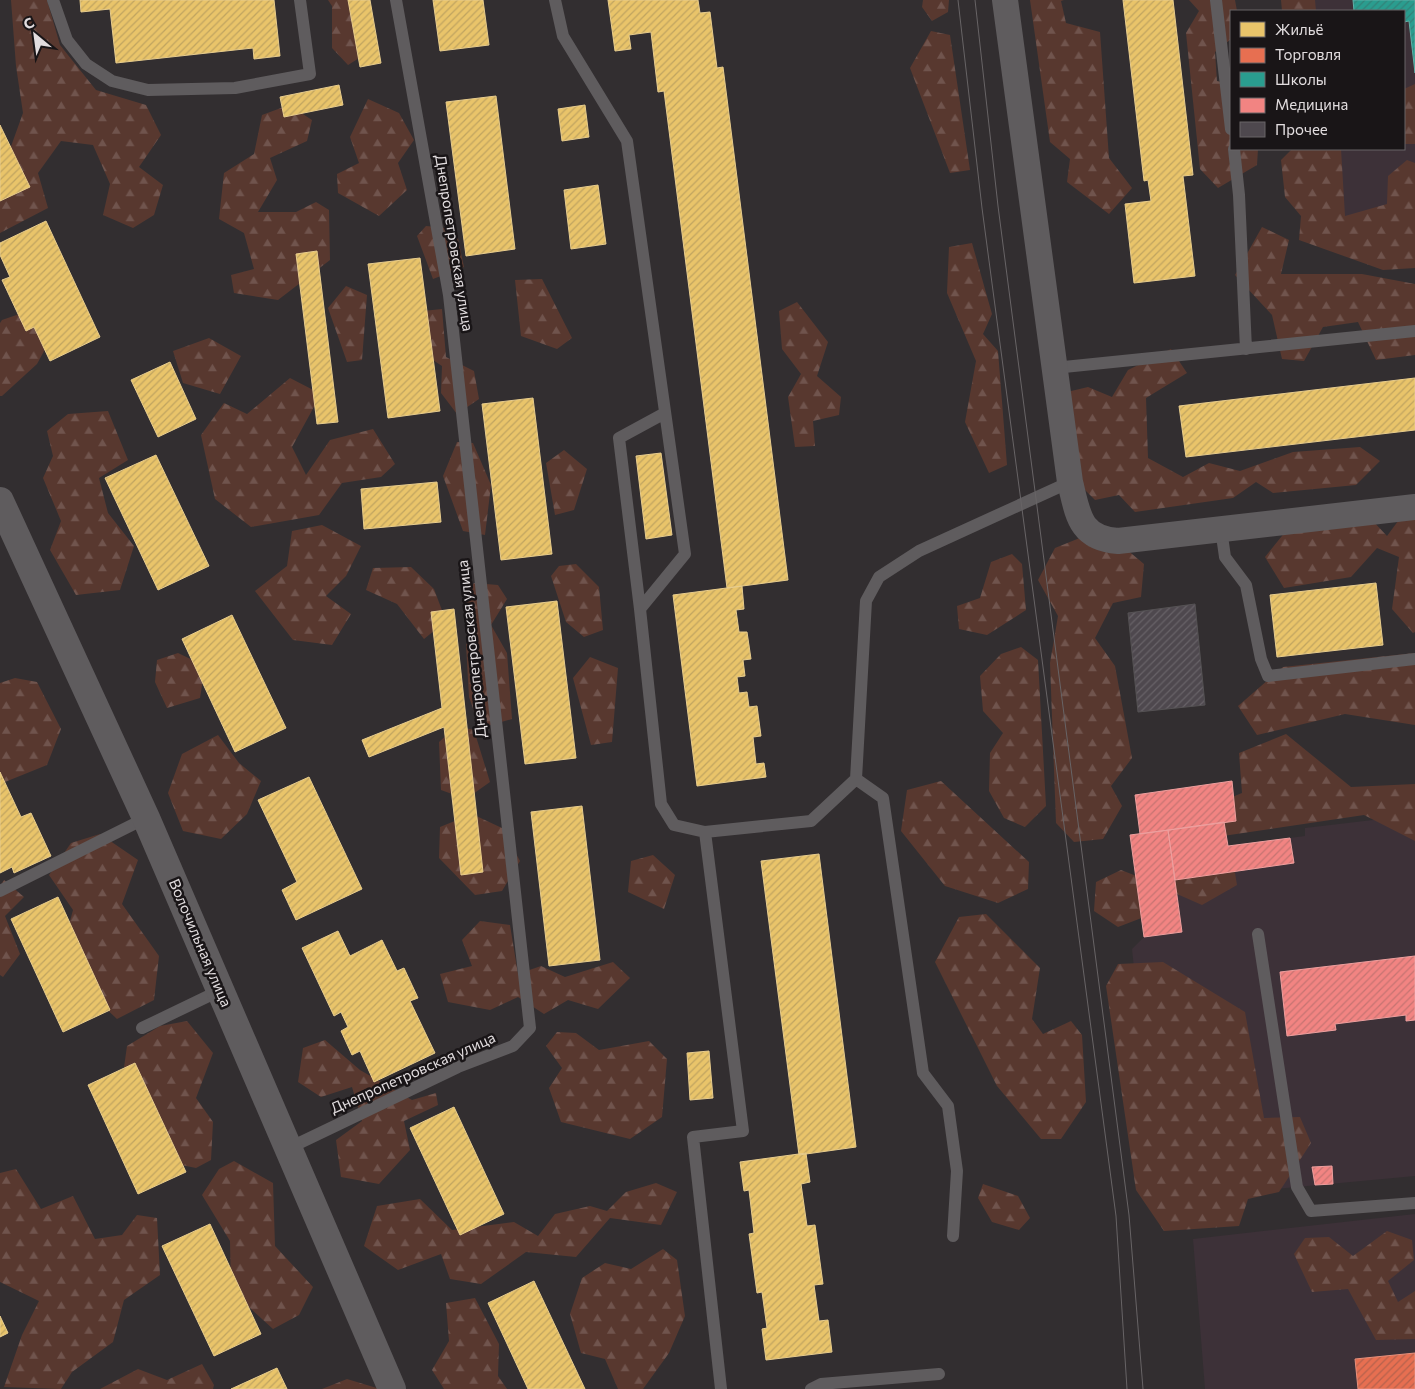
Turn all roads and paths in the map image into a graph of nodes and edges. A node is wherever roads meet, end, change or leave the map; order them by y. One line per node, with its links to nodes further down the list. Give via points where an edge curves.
1 (54, 0): 2 (lane, via 67,40 86,64 112,81 148,90 236,88 310,74)
2 (300, 0)
3 (396, 0): 26 (lane, Днепропетровская улица, via 449,295 530,1028 513,1046 458,1067)
4 (555, 0): 12 (lane, via 563,36 627,141)
5 (1006, 0): 11 (street)
6 (1216, 0): 7 (lane)
7 (1230, 120)
8 (1234, 150): 10 (lane)
9 (1415, 331): 10 (lane)
10 (1246, 349): 11 (lane)
11 (1054, 368): 13 (street)
12 (665, 413): 17 (lane, via 685,554); 17 (lane, via 619,438)
13 (1070, 482): 16 (street, via 1078,515 1088,532 1104,540); 19 (lane, via 919,550 879,577 866,601)
14 (0, 501): 20 (street, Волочильная улица)
15 (1415, 507): 16 (street)
16 (1221, 529): 18 (lane, via 1225,557 1246,584 1260,659 1268,676)
17 (640, 608): 21 (lane, via 660,804 674,825)
18 (1415, 659)
19 (856, 779): 21 (lane, via 811,821); 28 (lane, via 883,798 923,1073 948,1106 957,1171)
20 (146, 818): 22 (lane); 24 (street, Волочильная улица)
21 (704, 832): 31 (lane, via 743,1131 693,1137)
22 (0, 891)
23 (1258, 934): 27 (lane, via 1297,1187 1311,1211)
24 (221, 990): 25 (lane); 26 (street, Волочильная улица)
25 (142, 1028)
26 (289, 1148): 30 (street, Волочильная улица)
27 (1415, 1203)
28 (952, 1236)
29 (939, 1374): 32 (lane, via 821,1384)
30 (392, 1389)
31 (721, 1389)
32 (811, 1389)

